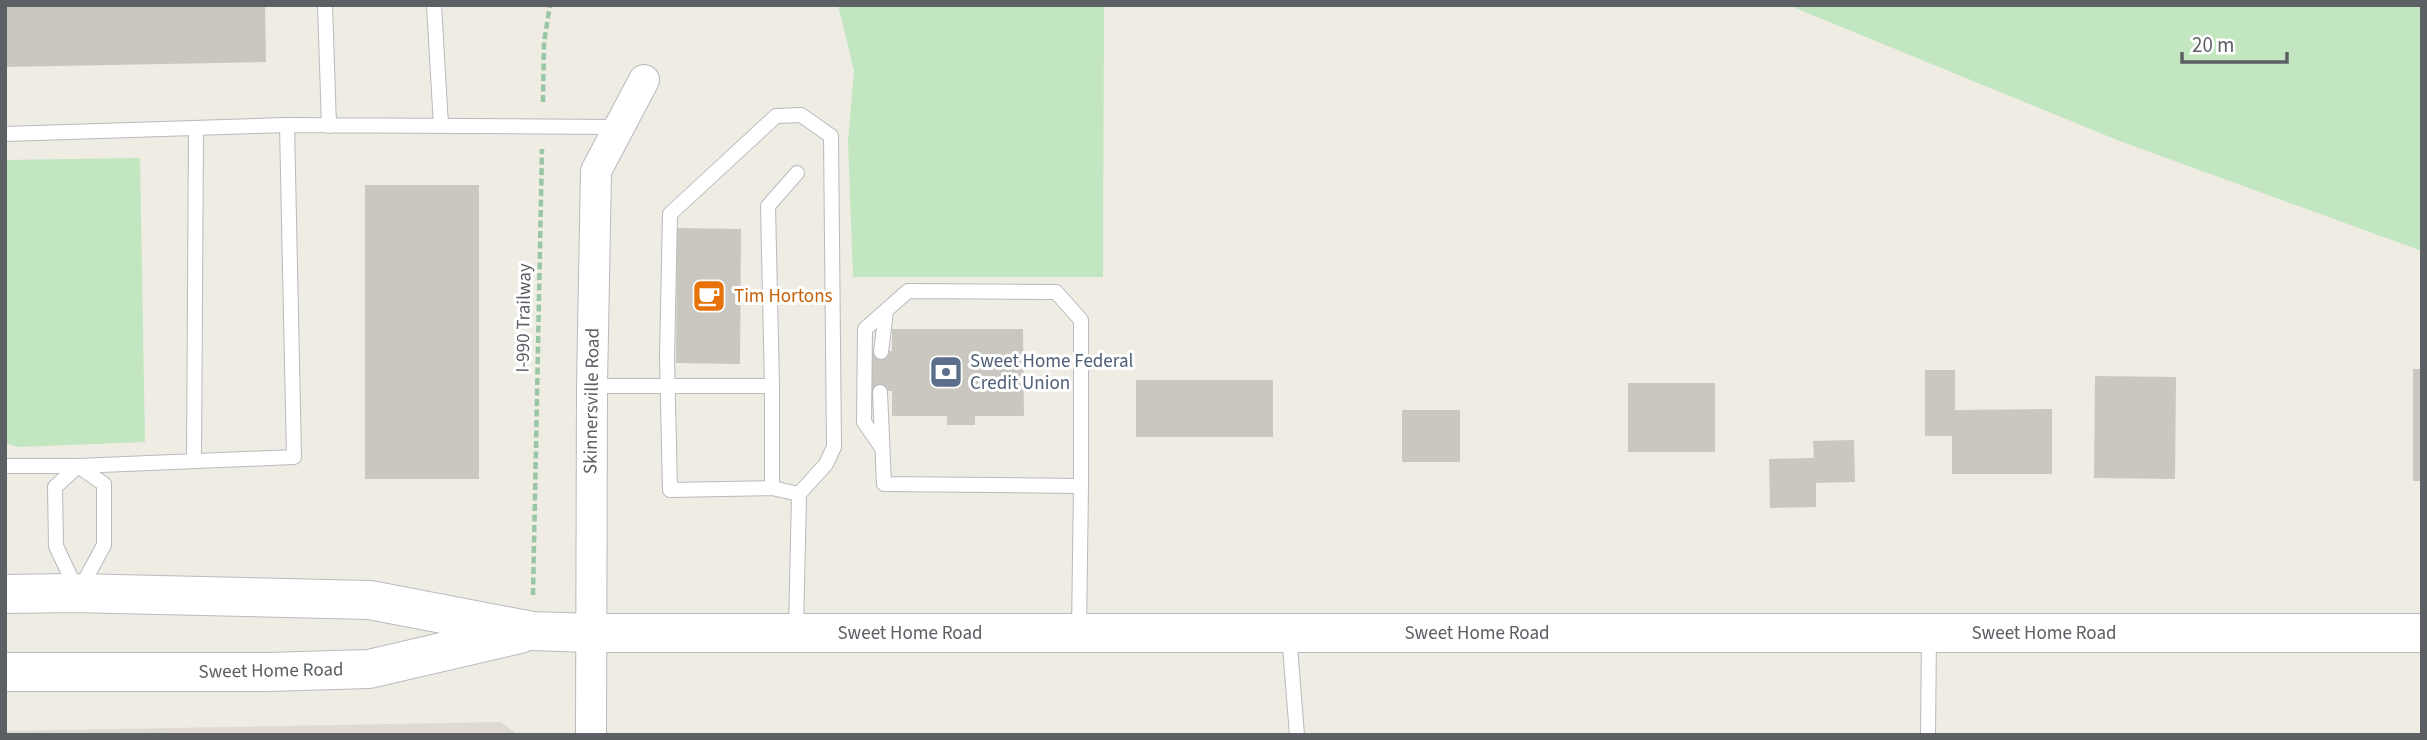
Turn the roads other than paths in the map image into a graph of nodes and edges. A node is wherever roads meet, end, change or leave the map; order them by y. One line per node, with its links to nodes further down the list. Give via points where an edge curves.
1 (325, 5): 5 (lane)
2 (434, 5): 6 (lane)
3 (644, 80): 7 (street, Skinnersville Road)
4 (287, 125): 5 (lane); 8 (lane); 18 (lane, via 294,457)
5 (329, 125): 6 (lane)
6 (441, 126): 7 (lane)
7 (619, 127): 14 (street, Skinnersville Road, via 596,171)
8 (196, 128): 9 (lane); 18 (lane)
9 (5, 134)
10 (797, 173): 15 (lane, via 768,206)
11 (886, 310): 12 (lane); 17 (lane, via 865,329 864,422); 21 (lane, via 908,291 1056,292 1081,320)
12 (881, 352)
13 (668, 385): 14 (lane); 15 (lane); 22 (lane, via 670,490); 23 (lane, via 670,214 776,117 801,115 831,136 834,447 827,464)
14 (592, 386): 27 (street, Skinnersville Road)
15 (772, 386): 22 (lane)
16 (880, 392): 17 (lane)
17 (882, 448): 21 (lane, via 884,484)
18 (194, 461): 20 (lane)
19 (5, 466): 20 (lane)
20 (78, 466): 24 (lane, via 55,487 56,546); 24 (lane, via 104,484 104,545)
21 (1082, 486): 29 (lane)
22 (772, 488): 23 (lane)
23 (799, 494): 28 (lane)
24 (78, 593): 25 (main road, Sweet Home Road); 26 (main road, Sweet Home Road, via 370,600)
25 (5, 594)
26 (532, 631): 27 (main road, Sweet Home Road); 33 (main road, Sweet Home Road, via 369,669)
27 (591, 633): 28 (main road, Sweet Home Road); 34 (street, Skinnersville Road)
28 (796, 633): 29 (main road, Sweet Home Road)
29 (1079, 633): 30 (main road, Sweet Home Road)
30 (1289, 633): 31 (main road, Sweet Home Road); 35 (lane)
31 (1929, 633): 32 (main road, Sweet Home Road); 36 (lane)
32 (2422, 633)
33 (5, 672)
34 (592, 735)
35 (1297, 735)
36 (1928, 735)

